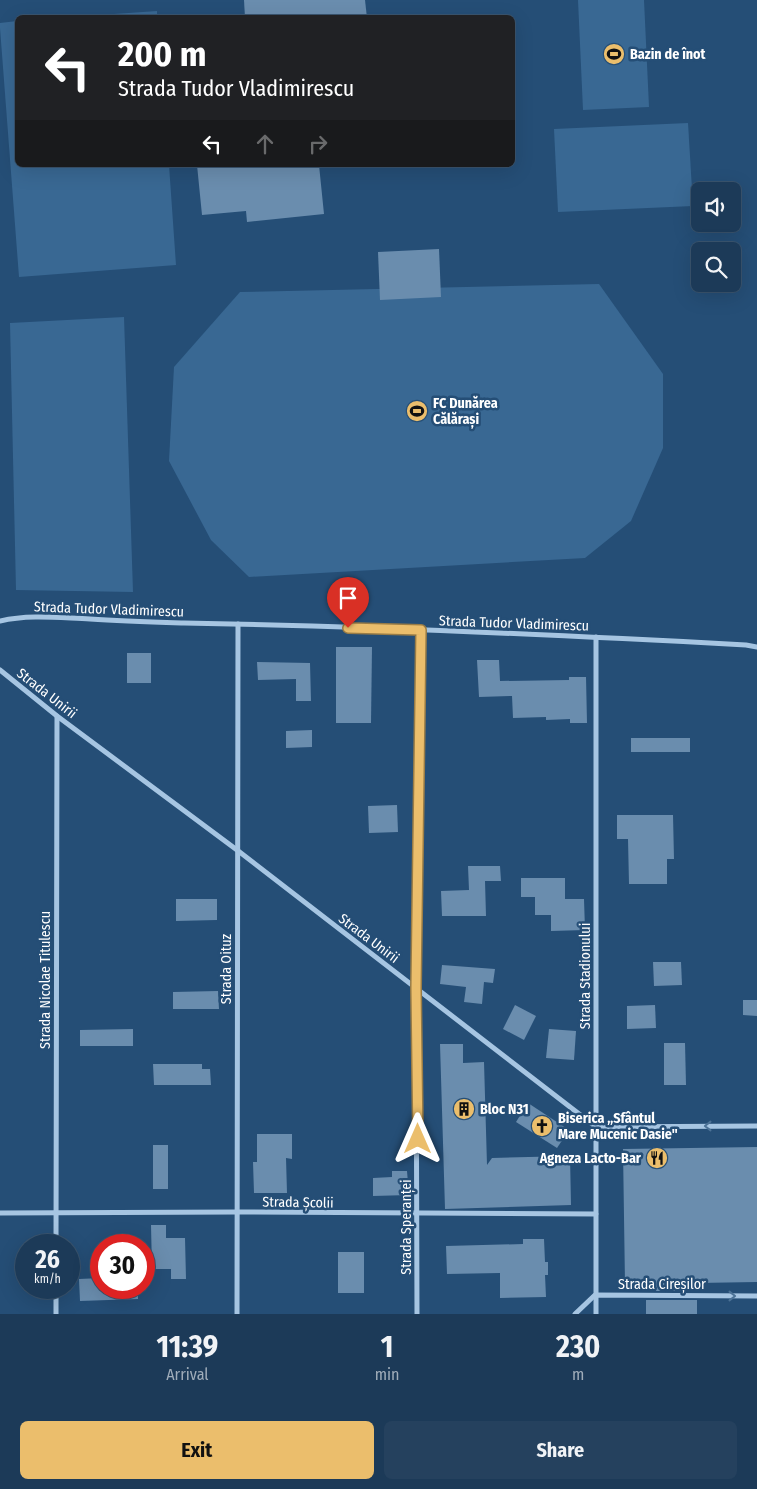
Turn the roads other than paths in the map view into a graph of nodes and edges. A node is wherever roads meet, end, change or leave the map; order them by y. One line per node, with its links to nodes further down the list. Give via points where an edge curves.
1 (0, 621): 2 (street, Strada Tudor Vladimirescu, via 42,617)
2 (238, 624): 3 (street, Strada Tudor Vladimirescu); 8 (street, Strada Oituz)
3 (421, 630): 4 (street, Strada Tudor Vladimirescu); 9 (street, Strada Speranței)
4 (596, 637): 5 (street, Strada Tudor Vladimirescu); 11 (street, Strada Stadionului)
5 (757, 648)
6 (0, 670): 7 (street, Strada Unirii)
7 (58, 716): 8 (street, Strada Unirii); 12 (street, Strada Nicolae Titulescu)
8 (237, 850): 9 (street, Strada Unirii); 13 (street, Strada Oituz)
9 (416, 988): 11 (street, Strada Unirii); 15 (street, Strada Speranței)
10 (757, 1126): 11 (street, one-way to 11)
11 (596, 1127): 16 (street, Strada Stadionului)
12 (56, 1212): 13 (street, Strada Școlii); 14 (street, Strada Școlii); 17 (street, Strada Nicolae Titulescu)
13 (237, 1212): 15 (street, Strada Școlii); 22 (street, Strada Oituz)
14 (0, 1214)
15 (418, 1214): 16 (street, Strada Școlii); 23 (street, Strada Speranței)
16 (596, 1214): 18 (street, Strada Stadionului)
17 (56, 1234)
18 (595, 1295): 19 (street, Strada Cireșilor, one-way to 19); 24 (street); 25 (street, Strada Stadionului)
19 (757, 1296)
20 (56, 1299): 21 (street)
21 (56, 1314)
22 (237, 1314)
23 (417, 1314)
24 (575, 1314)
25 (596, 1314)

